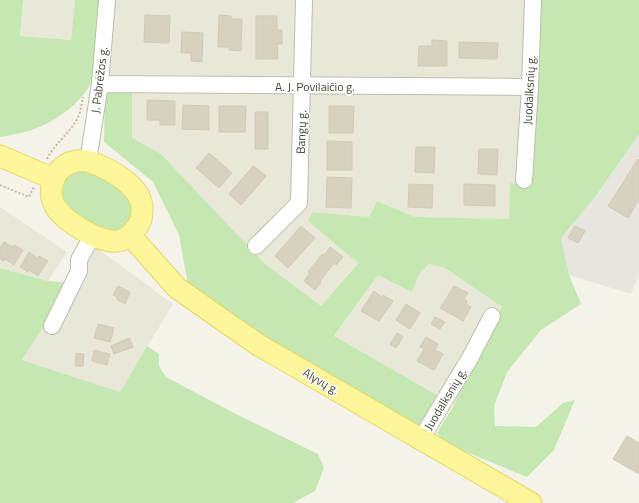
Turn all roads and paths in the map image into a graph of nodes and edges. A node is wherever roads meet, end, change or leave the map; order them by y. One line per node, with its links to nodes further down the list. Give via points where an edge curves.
1 (107, 0): 4 (street, J. Pabrėžos g.)
2 (304, 0): 5 (street, Bangų g.)
3 (533, 0): 6 (street, Juodalksnių g.)
4 (100, 84): 5 (street, A. J. Povilaičio g.); 9 (street, J. Pabrėžos g.)
5 (302, 86): 6 (street, A. J. Povilaičio g.); 15 (street, Bangų g., via 299,203)
6 (530, 87): 11 (street, Juodalksnių g.)
7 (84, 90): 10 (path, via 79,113 49,153)
8 (0, 156): 10 (main road)
9 (88, 160): 10 (main road, via 73,162); 13 (main road, via 102,166 137,192 143,207 142,216 140,223)
10 (47, 176): 12 (path, via 29,197); 14 (main road, via 52,186 51,196 56,208 63,216)
11 (524, 180)
12 (0, 185)
13 (130, 235): 14 (main road, via 118,241 107,241); 18 (main road, Alyvų g., via 168,279 193,300 256,344)
14 (92, 236): 17 (street, via 79,260 79,271)
15 (256, 246)
16 (492, 316): 18 (street, Juodalksnių g.)
17 (52, 326)
18 (421, 439): 19 (main road, Alyvų g.)
19 (531, 503)

